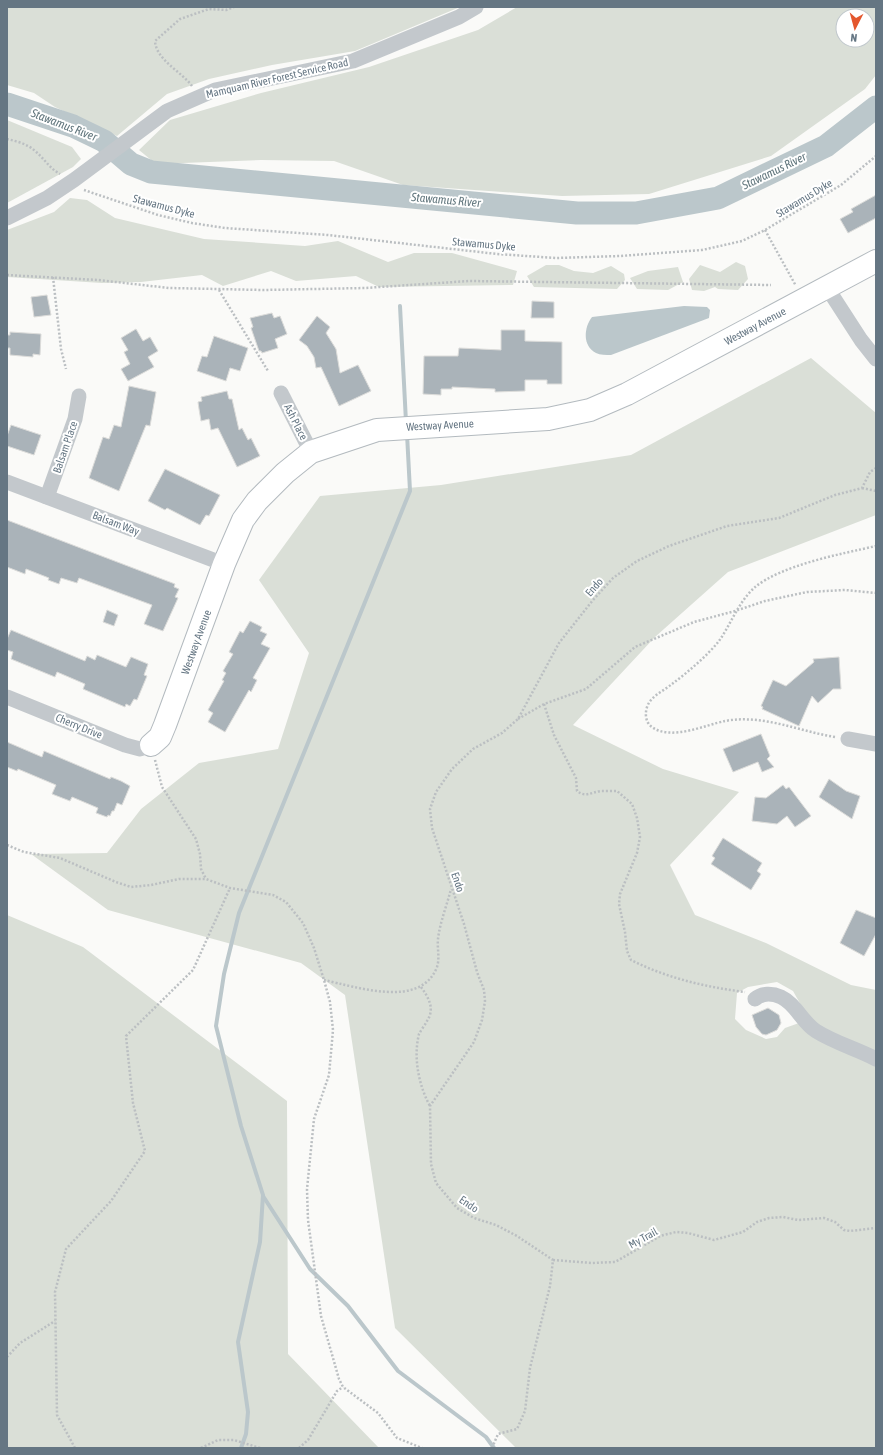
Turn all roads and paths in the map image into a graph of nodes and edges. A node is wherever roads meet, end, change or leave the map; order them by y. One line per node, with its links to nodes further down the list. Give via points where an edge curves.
1 (234, 7): 3 (path, via 226,10 209,9 180,19 155,41 156,47 171,66 191,84)
2 (476, 7): 3 (street, Mamquam River Forest Service Road, via 459,17 353,61 215,90)
3 (198, 97): 6 (street, Mamquam River Forest Service Road, via 167,111)
4 (7, 139): 6 (path, Stawamus Dyke, via 34,149 51,169)
5 (876, 156): 8 (path, Stawamus Dyke, via 841,185)
6 (74, 180): 7 (street, Mamquam River Forest Service Road, via 47,198); 8 (path, Stawamus Dyke, via 83,190 96,195 192,223 497,254 556,258 702,250 742,241)
7 (7, 218)
8 (765, 230): 12 (path, via 796,286)
9 (876, 261): 14 (street, Westway Avenue)
10 (7, 275): 11 (path)
11 (53, 277): 15 (path); 17 (path, via 61,349)
12 (802, 283)
13 (772, 285): 15 (path, via 469,282 365,288)
14 (828, 289): 16 (street); 21 (street, Westway Avenue, via 626,394 590,410 548,419 377,430)
15 (219, 290): 18 (path)
16 (876, 359)
17 (66, 369)
18 (268, 371)
19 (281, 392): 21 (street, Ash Place)
20 (79, 396): 26 (street, Balsam Place, via 75,420)
21 (311, 452): 28 (street, Westway Avenue, via 257,501 243,520)
22 (876, 468): 24 (path, via 870,472)
23 (7, 482): 26 (street, Balsam Way)
24 (862, 488): 25 (path); 33 (path, Endo, via 835,495 779,518 727,526 669,546 638,561 619,574 593,600 559,643)
25 (876, 491)
26 (47, 497): 28 (street, Balsam Way)
27 (876, 546): 30 (path, via 829,557 780,573 754,588)
28 (224, 564): 36 (street, Westway Avenue, via 160,737)
29 (876, 593): 30 (path, via 845,590 807,592 765,601)
30 (736, 611): 32 (path, via 694,622 635,647 586,689); 34 (path, via 719,641 650,701 646,713 651,727 669,733 753,718)
31 (7, 697): 36 (street, Cherry Drive, via 125,745 140,749)
32 (544, 704): 33 (path); 43 (path, via 554,735 576,778 577,791 582,795 589,795 599,791 617,791 632,804 637,818 640,837 620,894 619,904 627,951 631,960 678,979)
33 (518, 719): 40 (path, Endo, via 502,733 473,749 452,769 436,792 430,809 432,828)
34 (848, 739): 35 (street)
35 (876, 744)
36 (151, 745): 38 (path, via 162,787 196,839 201,869)
37 (7, 845): 38 (path, via 24,852 60,858 132,887 179,879)
38 (206, 879): 39 (path)
39 (230, 888): 41 (path, via 273,895 286,902 303,923); 48 (path, via 193,970 126,1036 133,1103 145,1151 110,1201 66,1249 54,1292)
40 (451, 888): 42 (path, via 438,939 438,965); 45 (path, Endo, via 485,1000 482,1020 474,1042)
41 (324, 980): 42 (path, via 367,989 400,992); 50 (path, via 330,1002 333,1030 329,1075 314,1119 307,1189 308,1220 321,1316)
42 (421, 987): 45 (path, via 429,999 432,1011 420,1033 417,1052 422,1092)
43 (757, 997): 44 (street, via 774,995 788,1001 804,1022 817,1032)
44 (876, 1059)
45 (430, 1106): 47 (path, Endo, via 431,1164 436,1183 457,1208 518,1236)
46 (876, 1228): 47 (path, My Trail, via 850,1231 824,1218 768,1218 757,1222 744,1232 714,1240 676,1232 660,1236 615,1262)
47 (553, 1260): 56 (path, via 550,1286 530,1368 525,1411 517,1429 498,1434)
48 (55, 1321): 49 (path, via 20,1343); 51 (path, via 58,1415)
49 (7, 1357)
50 (343, 1387): 54 (path, via 337,1391 308,1440); 55 (path, via 378,1413 398,1438)
51 (75, 1448)
52 (201, 1448): 53 (path, via 218,1440 234,1440)
53 (260, 1448)
54 (299, 1448)
55 (422, 1448)
56 (492, 1448)

